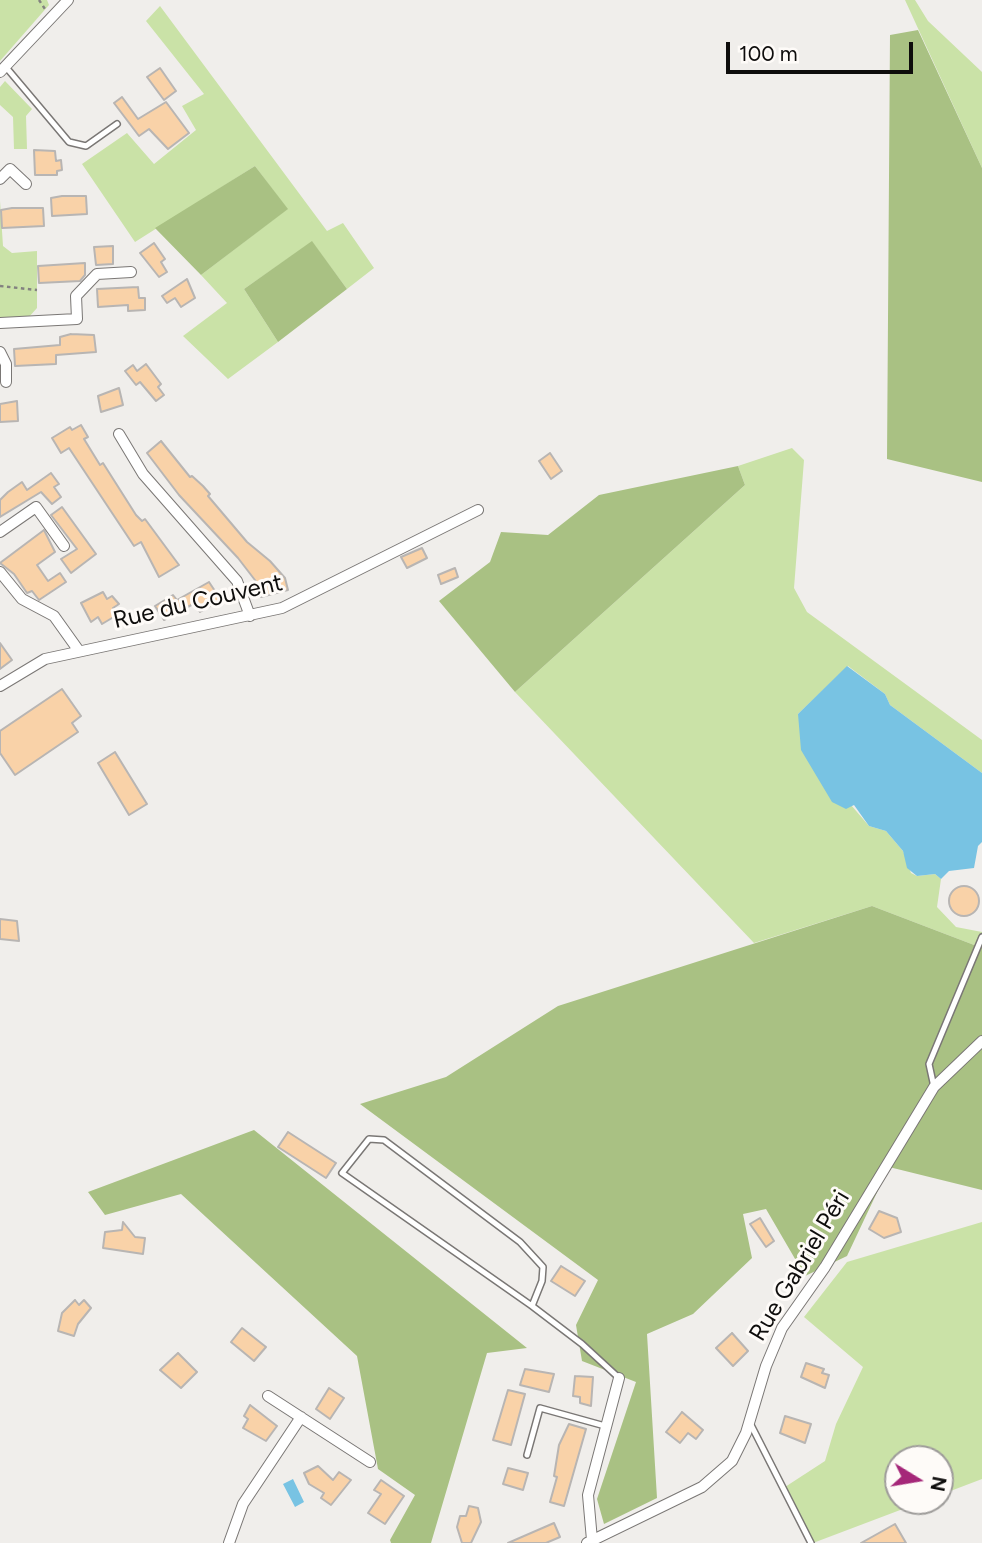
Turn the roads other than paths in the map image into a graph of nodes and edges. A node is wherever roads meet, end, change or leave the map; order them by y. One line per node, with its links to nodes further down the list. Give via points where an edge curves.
1 (68, 0): 2 (street)
2 (3, 69): 3 (lane, via 69,142 86,146)
3 (117, 124)
4 (0, 180): 5 (street, via 10,169)
5 (26, 184)
6 (131, 272): 7 (street, via 97,274 76,296 77,319)
7 (0, 323)
8 (0, 352): 9 (street, via 6,364)
9 (6, 382)
10 (119, 434): 15 (street, via 143,474 237,581)
11 (478, 510): 15 (street, Rue du Couvent, via 296,602)
12 (0, 532): 13 (street, via 36,507)
13 (64, 546)
14 (0, 572): 16 (street, via 22,598 54,616)
15 (250, 617): 16 (street, Rue du Couvent)
16 (79, 651): 17 (street, Rue du Couvent, via 38,662)
17 (0, 685)
18 (982, 937): 20 (lane, via 929,1064)
19 (982, 1041): 20 (street, Rue Gabriel Péri)
20 (934, 1087): 25 (street, Rue Gabriel Péri, via 825,1267 782,1328)
21 (532, 1306): 21 (lane, via 342,1173 369,1139 384,1140 520,1242 543,1267); 22 (lane)
22 (619, 1378): 26 (street)
23 (268, 1396): 24 (street)
24 (301, 1417): 28 (street); 30 (street, via 243,1504)
25 (750, 1423): 29 (street, Rue Gabriel Péri, via 738,1451 719,1475); 31 (lane)
26 (605, 1426): 27 (lane, via 540,1408); 29 (street, via 588,1495)
27 (527, 1455)
28 (370, 1462)
29 (590, 1542)
30 (229, 1543)
31 (811, 1543)

